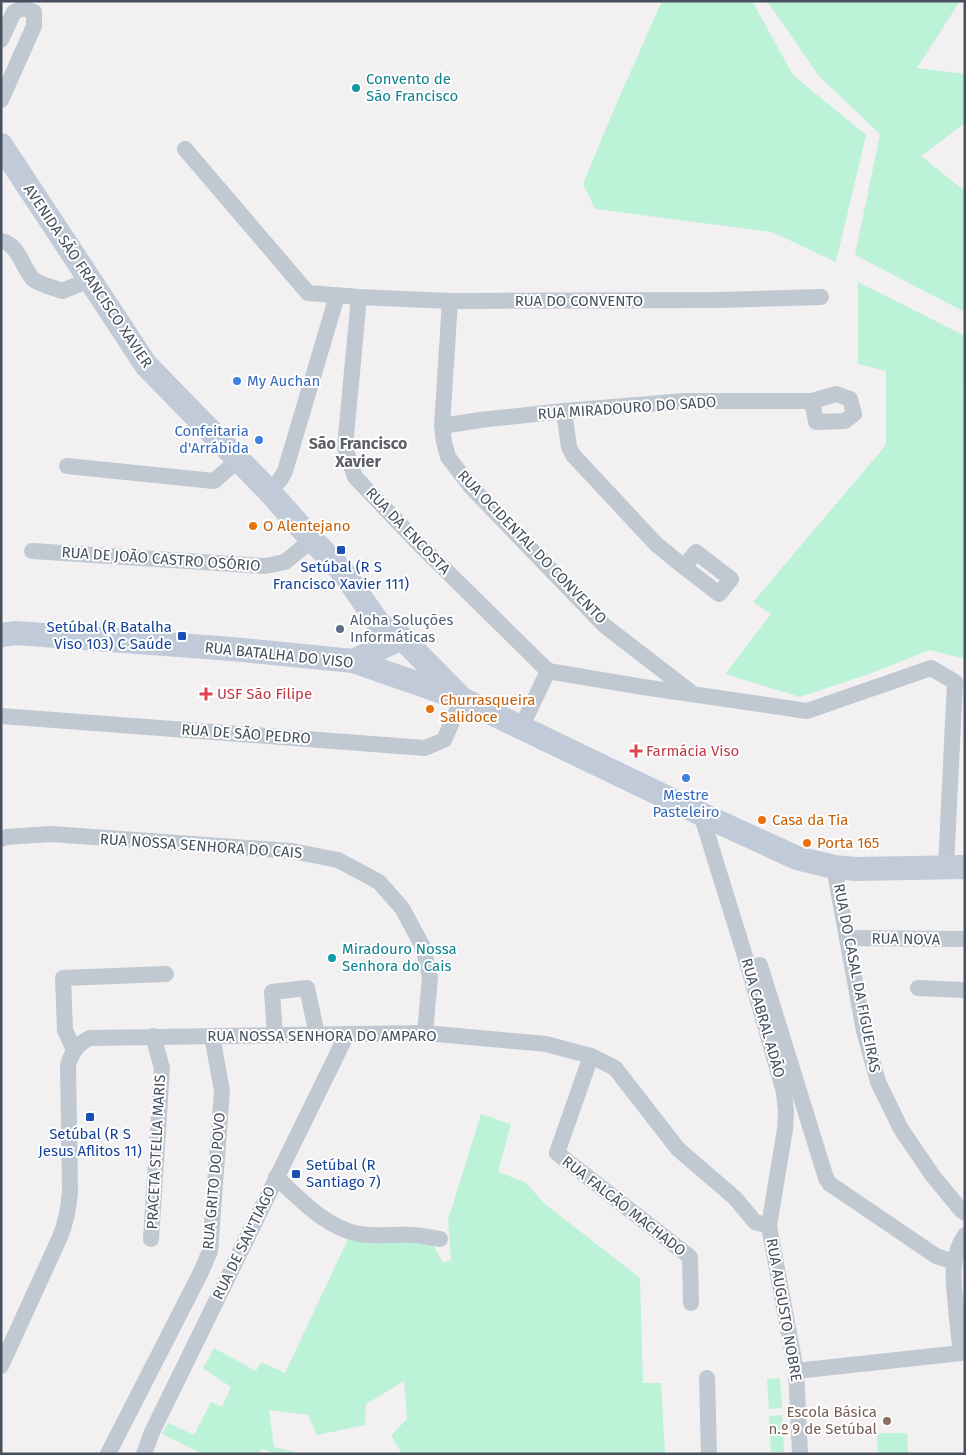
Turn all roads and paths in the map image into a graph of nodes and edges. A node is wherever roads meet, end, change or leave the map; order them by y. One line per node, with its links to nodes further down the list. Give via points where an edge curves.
1 (1, 40): 2 (street, via 14,12 23,8 34,12 34,26)
2 (1, 100)
3 (1, 146): 6 (street, AVENIDA SÃO FRANCISCO XAVIER)
4 (185, 149): 7 (street, RUA DO CONVENTO, via 308,293)
5 (1, 241): 6 (street, via 17,252 34,280 62,291)
6 (90, 280): 14 (street, AVENIDA SÃO FRANCISCO XAVIER, via 146,365)
7 (337, 296): 8 (street, RUA DO CONVENTO); 16 (street, via 286,471)
8 (359, 297): 10 (street, RUA DO CONVENTO); 24 (street, RUA DA ENCOSTA, via 345,447 355,477)
9 (821, 297): 10 (street, RUA DO CONVENTO)
10 (450, 301): 13 (street, RUA OCIDENTAL DO CONVENTO)
11 (812, 401): 12 (street, RUA MIRADOURO DO SADO, via 685,401)
12 (564, 411): 13 (street, RUA MIRADOURO DO SADO); 19 (street, via 573,455 656,544)
13 (442, 426): 25 (street, RUA OCIDENTAL DO CONVENTO, via 448,457 470,487 606,626)
14 (238, 460): 15 (street, via 214,481); 16 (street, AVENIDA SÃO FRANCISCO XAVIER)
15 (67, 466)
16 (268, 490): 17 (street, AVENIDA SÃO FRANCISCO XAVIER)
17 (312, 540): 18 (street, RUA DE JOÃO CASTRO OSÓRIO, via 285,562 265,566); 21 (street, AVENIDA SÃO FRANCISCO XAVIER, via 346,576 392,616)
18 (32, 551)
19 (684, 567)
20 (1, 635): 22 (street, RUA BATALHA DO VISO, via 16,633)
21 (402, 638): 22 (street); 23 (street, via 401,655); 26 (street, AVENIDA SÃO FRANCISCO XAVIER)
22 (353, 661): 23 (street, RUA BATALHA DO VISO)
23 (381, 671): 26 (street, RUA BATALHA DO VISO)
24 (548, 671): 25 (street); 28 (street)
25 (694, 695): 32 (street, via 807,711 931,668 955,682)
26 (462, 699): 27 (street, RUA DE SÃO PEDRO, via 444,740 425,748); 28 (street, RUA BATALHA DO VISO)
27 (1, 716)
28 (521, 728): 29 (street, RUA BATALHA DO VISO)
29 (701, 814): 31 (street, RUA BATALHA DO VISO, via 797,858); 35 (street, RUA CABRAL ADÃO)
30 (1, 838): 39 (street, RUA NOSSA SENHORA DO CAIS, via 51,834 292,850 338,860 379,882 402,908 423,947 430,977)
31 (834, 867): 32 (street, RUA BATALHA DO VISO); 33 (street, RUA DO CASAL DA FIGUEIRAS)
32 (955, 867)
33 (847, 938): 34 (street, RUA NOVA); 48 (street, RUA DO CASAL DA FIGUEIRAS, via 864,1031 878,1082 901,1129)
34 (965, 940)
35 (749, 969): 49 (street, RUA CABRAL ADÃO, via 784,1092 786,1112); 53 (street, via 760,965 830,1184 936,1256)
36 (166, 974): 45 (street, via 63,978 65,1030)
37 (918, 988): 38 (street)
38 (965, 990)
39 (425, 1033): 40 (street, RUA NOSSA SENHORA DO AMPARO); 46 (street, RUA NOSSA SENHORA DO AMPARO, via 546,1044)
40 (347, 1034): 42 (street, RUA NOSSA SENHORA DO AMPARO); 47 (street, RUA DE SAN'TIAGO)
41 (275, 1035): 42 (street, RUA NOSSA SENHORA DO AMPARO); 42 (street, via 272,992 306,988); 44 (street, RUA NOSSA SENHORA DO AMPARO)
42 (317, 1035)
43 (153, 1036): 44 (street, RUA NOSSA SENHORA DO AMPARO); 45 (street, RUA NOSSA SENHORA DO AMPARO, via 90,1038); 51 (street, PRACETA STELLA MARIS, via 162,1068)
44 (212, 1036): 58 (street, RUA GRITO DO POVO, via 222,1091 210,1251)
45 (74, 1050): 55 (street, via 68,1071 69,1207 60,1237)
46 (591, 1056): 49 (street, RUA NOSSA SENHORA DO AMPARO, via 615,1068 678,1149 735,1198 755,1222); 54 (street, RUA FALCÃO MACHADO, via 558,1153 690,1257)
47 (276, 1177): 52 (street, via 305,1204 339,1227 359,1234 416,1235); 59 (street, RUA DE SAN'TIAGO)
48 (965, 1213)
49 (769, 1226): 56 (street, RUA AUGUSTO NOBRE)
50 (965, 1235): 53 (street)
51 (151, 1239)
52 (440, 1239)
53 (954, 1262): 56 (street, via 961,1353)
54 (691, 1303)
55 (1, 1366)
56 (796, 1371): 61 (street, RUA AUGUSTO NOBRE)
57 (707, 1378): 60 (street)
58 (108, 1454)
59 (144, 1454)
60 (709, 1454)
61 (800, 1454)

